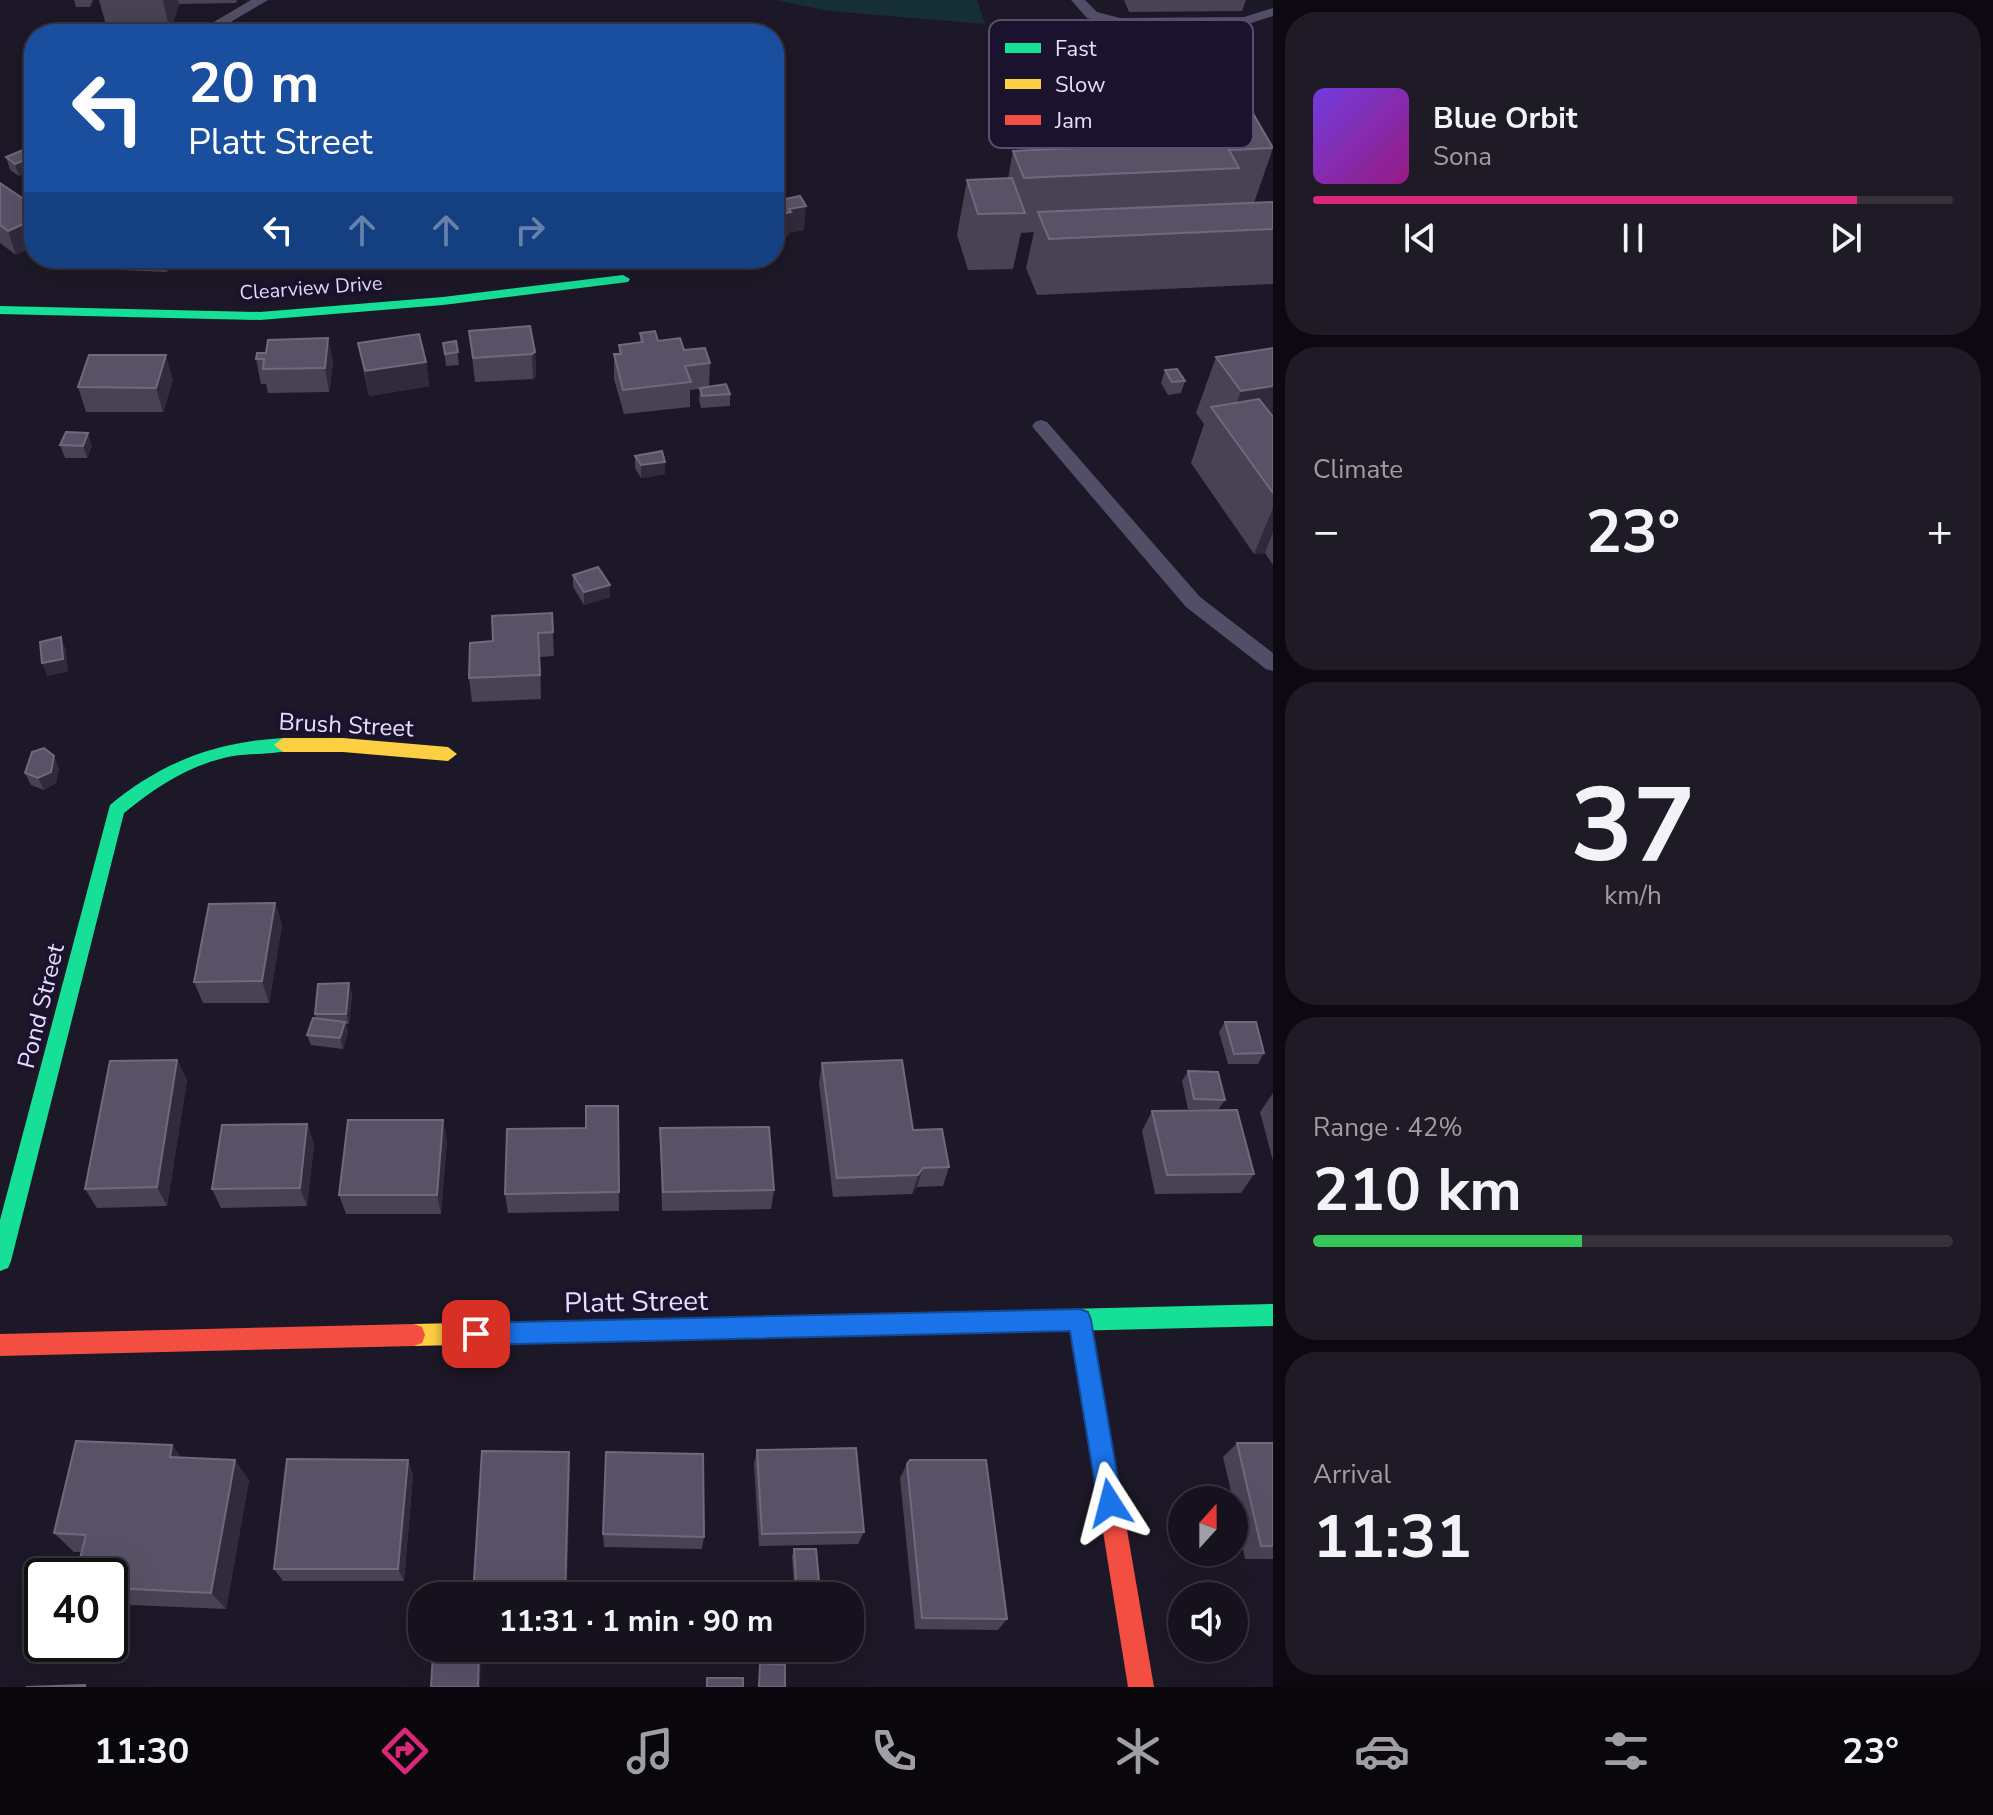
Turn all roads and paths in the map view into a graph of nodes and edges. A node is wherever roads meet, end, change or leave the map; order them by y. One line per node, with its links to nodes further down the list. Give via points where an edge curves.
1 (261, 0): 6 (lane)
2 (1078, 0): 4 (lane, via 1092,15)
3 (1273, 12): 5 (lane)
4 (1112, 20)
5 (1248, 20)
6 (218, 24)
7 (623, 279): 8 (street, Clearview Drive, via 260,316)
8 (0, 310)
9 (1041, 426): 10 (lane, via 1193,602)
10 (1273, 664)
11 (448, 754): 12 (street, Brush Street, via 304,742 229,751 168,769)
12 (116, 810): 13 (street, Pond Street)
13 (0, 1261)
14 (1273, 1315): 15 (street, Platt Street)
15 (1080, 1320): 16 (street, Platt Street); 17 (street)
16 (0, 1345)
17 (1141, 1687)

